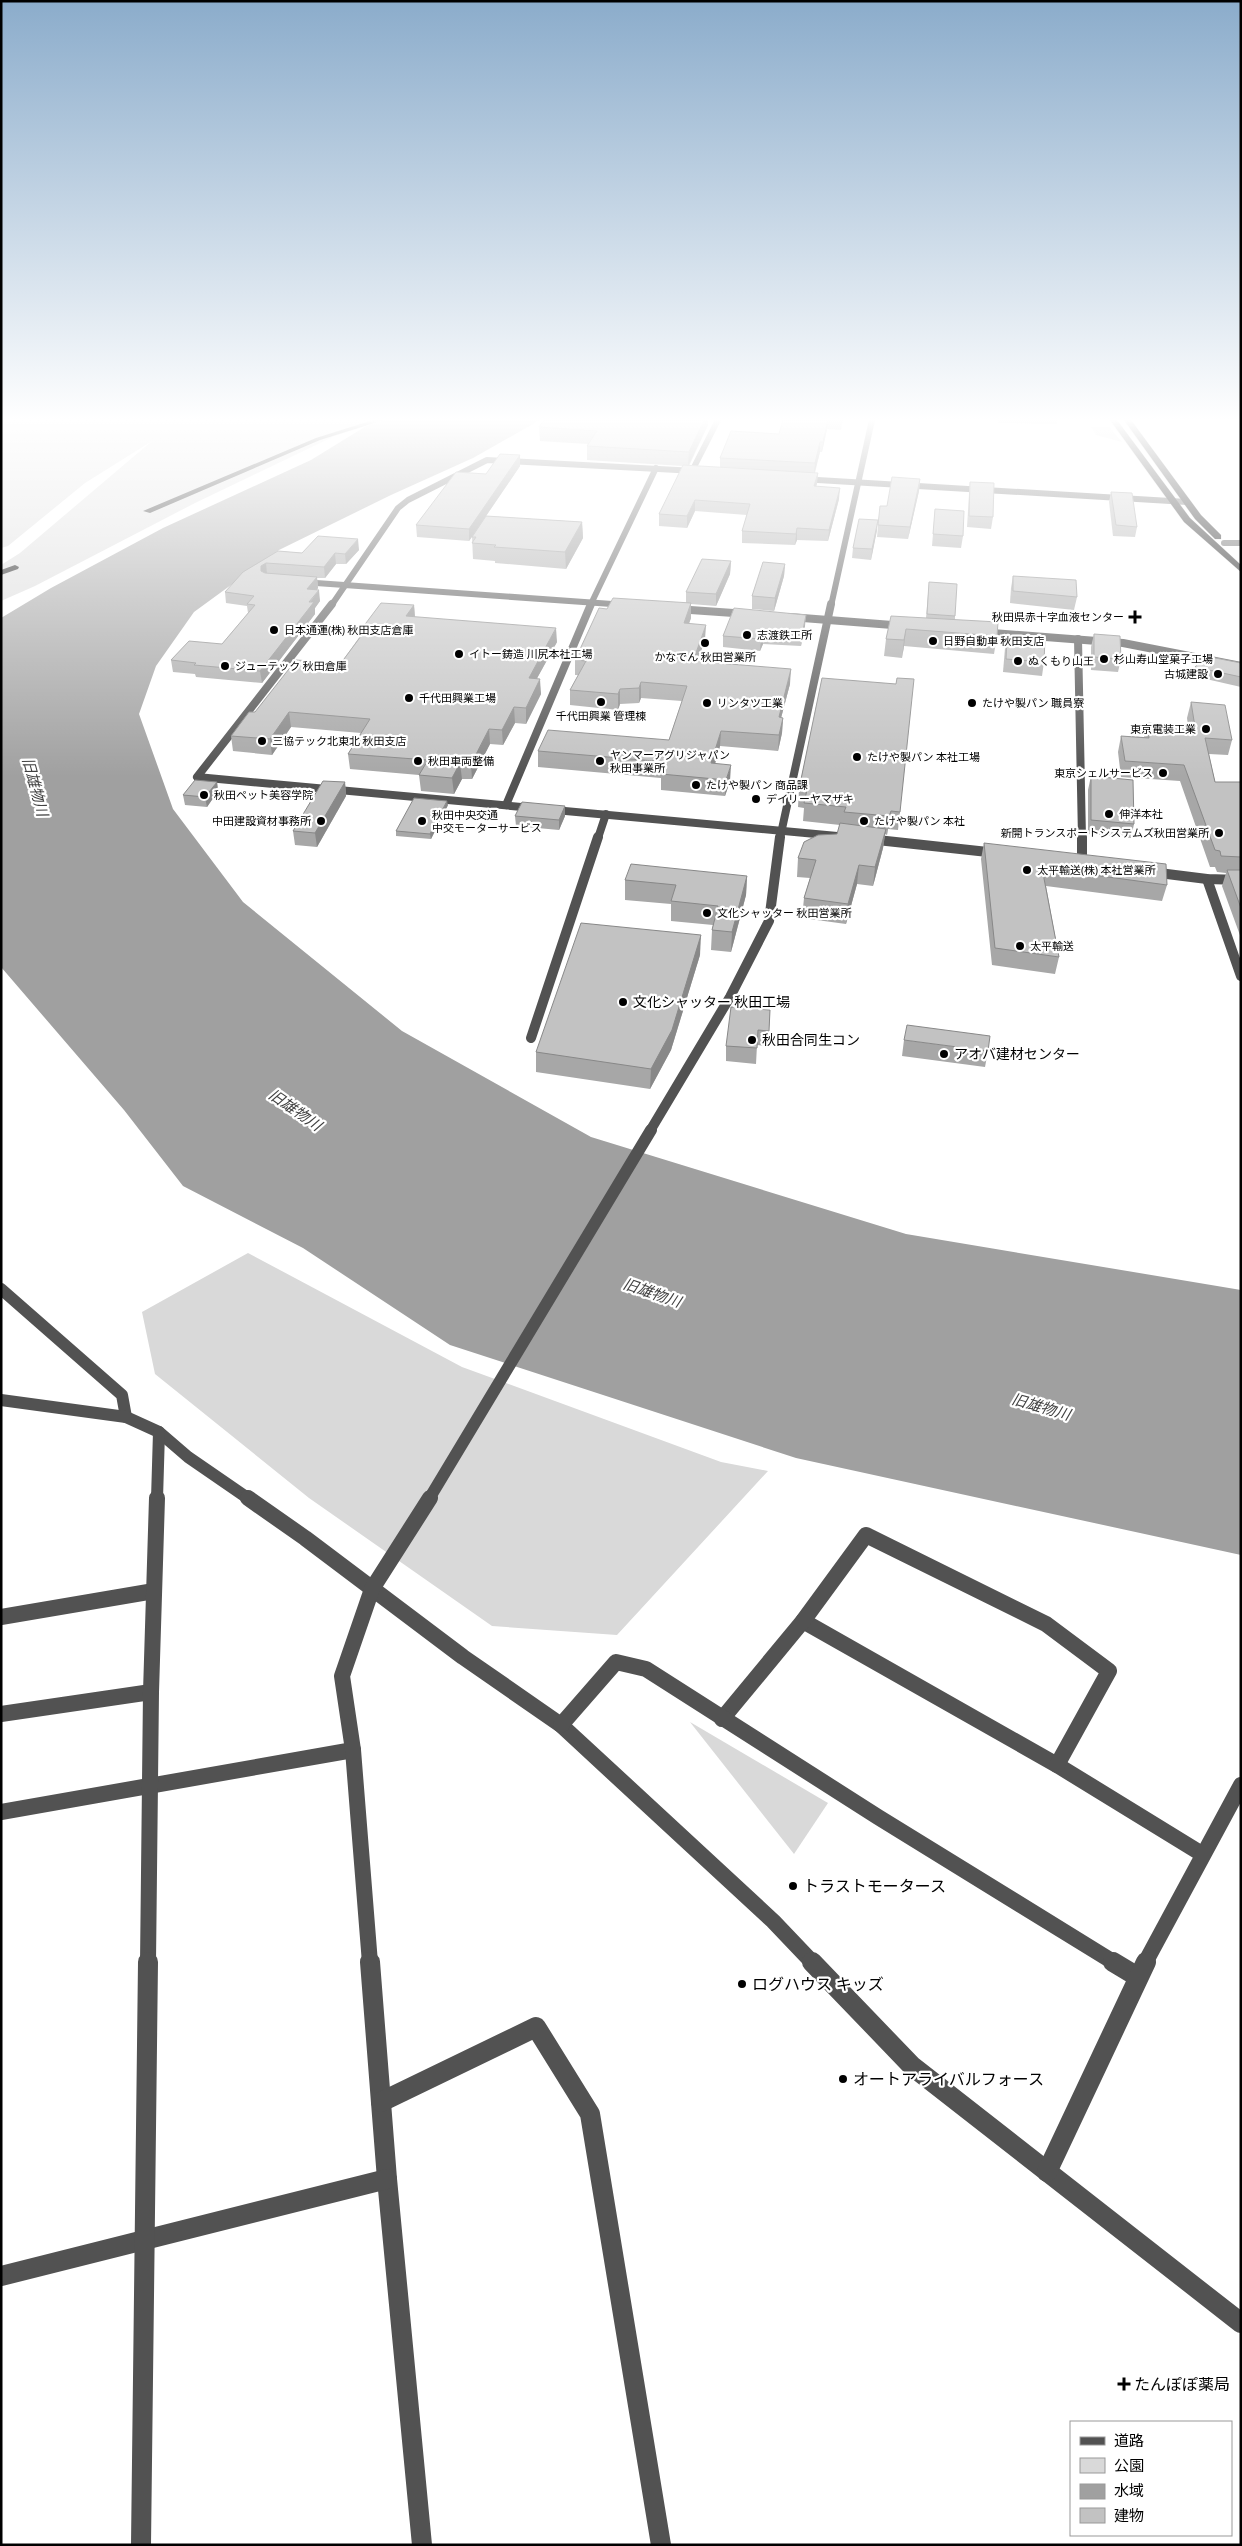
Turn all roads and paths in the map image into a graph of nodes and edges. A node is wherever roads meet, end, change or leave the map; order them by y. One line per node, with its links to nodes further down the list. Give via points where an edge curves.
1 (378, 539): 13 (street)
2 (622, 539): 14 (street)
3 (847, 539): 19 (street)
4 (1206, 539): 10 (highway)
5 (1220, 539): 6 (highway)
6 (1224, 543): 7 (street); 8 (highway)
7 (1241, 543)
8 (1241, 558)
9 (15, 567): 11 (highway)
10 (1241, 570)
11 (1, 573)
12 (296, 582): 13 (street)
13 (346, 586): 14 (street); 24 (street, via 197,777)
14 (592, 602): 15 (street); 24 (street)
15 (632, 605)
16 (671, 608): 17 (street)
17 (760, 615)
18 (780, 617): 19 (street)
19 (829, 620): 20 (street); 26 (street)
20 (909, 626)
21 (969, 631): 22 (street)
22 (1078, 639): 23 (street, via 1157,648); 28 (street)
23 (1241, 666)
24 (506, 805): 25 (street)
25 (606, 814): 26 (street); 33 (street)
26 (782, 829): 27 (street); 38 (street, via 769,921 730,997 441,1481)
27 (1004, 854)
28 (1082, 863)
29 (1140, 870): 30 (street)
30 (1207, 879): 31 (street); 32 (street)
31 (1241, 880)
32 (1241, 976)
33 (531, 1038)
34 (1, 1289): 36 (street, via 122,1395)
35 (1, 1400): 36 (street)
36 (126, 1417): 37 (street)
37 (159, 1432): 38 (street, via 188,1457); 39 (street)
38 (372, 1589): 45 (street); 46 (street, via 342,1676)
39 (154, 1590): 40 (street); 42 (street)
40 (1, 1618)
41 (803, 1621): 44 (street); 47 (street); 47 (street, via 866,1535 1046,1624 1108,1671)
42 (151, 1692): 43 (street); 49 (street)
43 (1, 1714)
44 (722, 1719): 45 (street, via 646,1669 616,1662); 52 (street)
45 (561, 1725): 54 (street, via 773,1921 912,2066)
46 (353, 1750): 49 (street); 53 (street)
47 (1057, 1765): 51 (street)
48 (1241, 1785): 51 (street)
49 (150, 1786): 50 (street); 56 (street)
50 (1, 1812)
51 (1202, 1854): 52 (street)
52 (1138, 1977): 54 (street)
53 (381, 2102): 55 (street); 61 (street, via 536,2026 590,2114)
54 (1047, 2172): 58 (street)
55 (387, 2180): 56 (street); 60 (street)
56 (144, 2238): 57 (street); 59 (street)
57 (1, 2276)
58 (1241, 2323)
59 (141, 2545)
60 (422, 2545)
61 (661, 2545)

